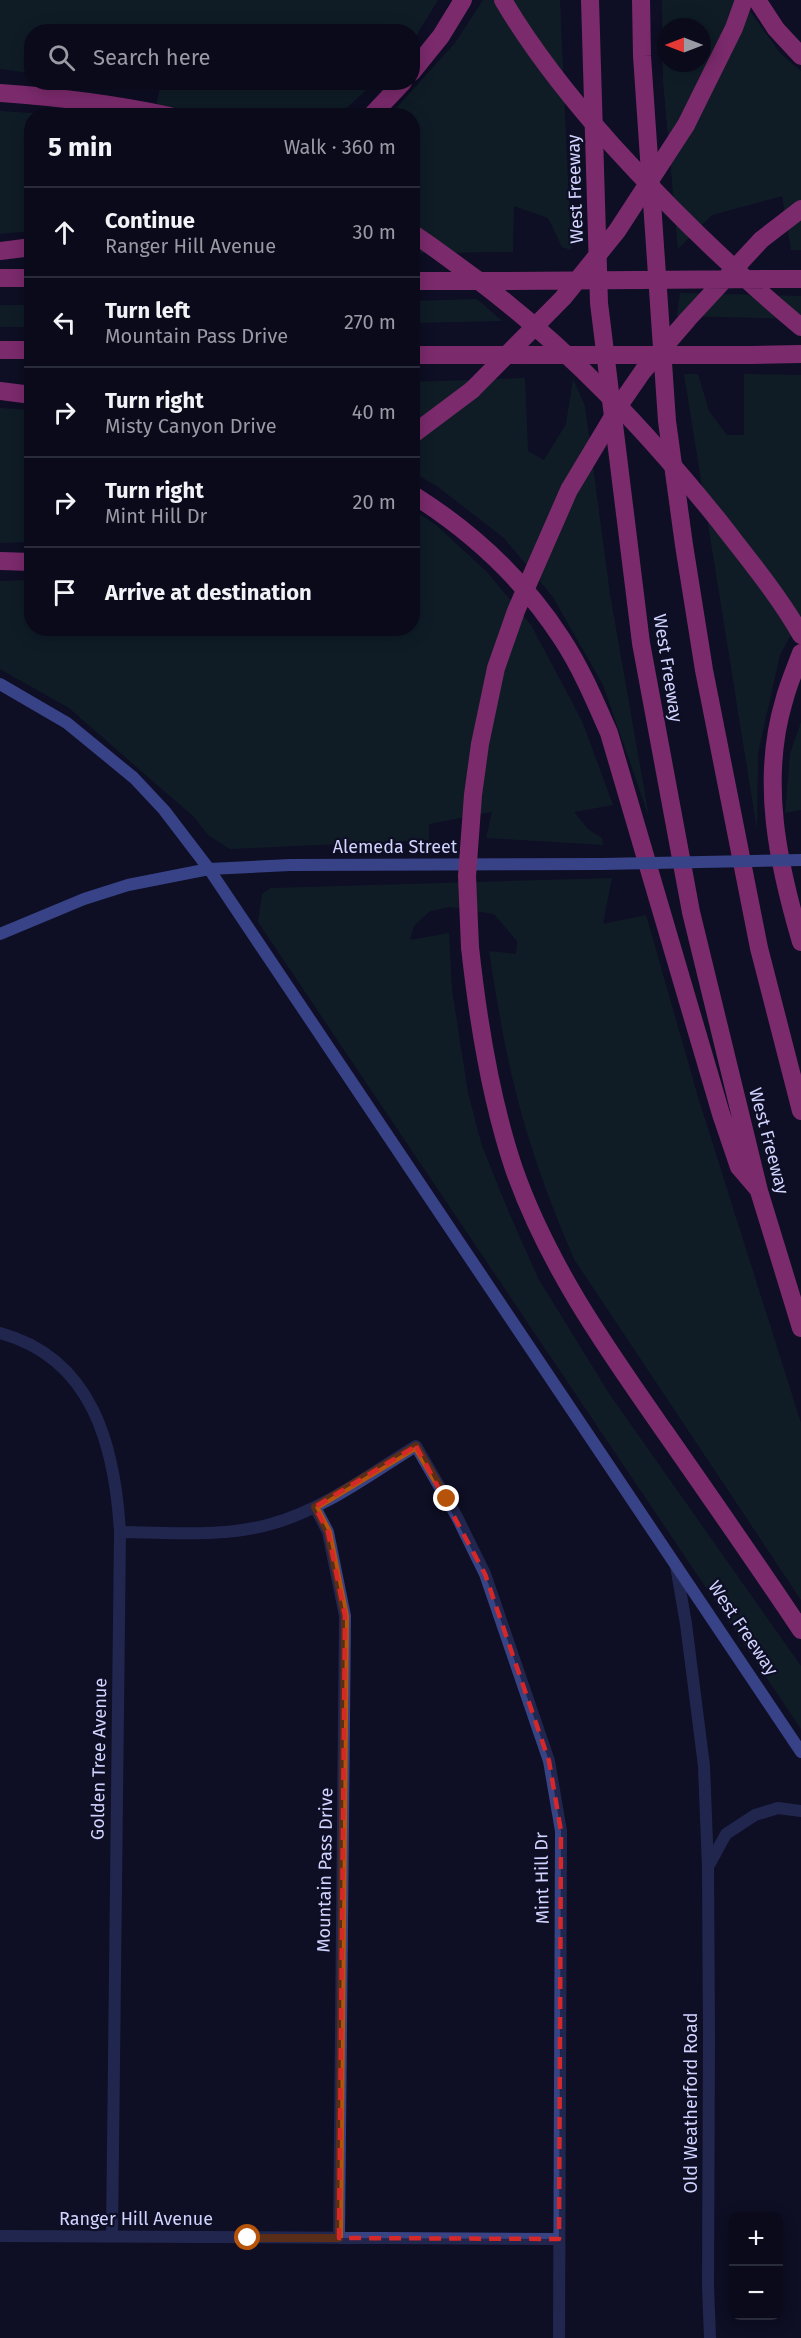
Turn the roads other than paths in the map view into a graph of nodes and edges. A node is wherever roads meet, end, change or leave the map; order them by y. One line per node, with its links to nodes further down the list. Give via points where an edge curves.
1 (463, 0): 8 (highway)
2 (503, 0): 21 (highway, bridge, via 523,35 571,98 644,180 748,284)
3 (590, 0): 40 (highway, West Freeway, via 599,303 641,643 691,912)
4 (641, 0): 39 (highway, West Freeway, via 642,68 668,421 684,545 704,670 759,948)
5 (744, 0): 28 (highway, bridge, via 686,125 616,231 563,298 472,390)
6 (757, 0): 7 (highway)
7 (801, 56)
8 (420, 62)
9 (395, 90): 12 (highway)
10 (0, 93): 11 (highway)
11 (133, 108)
12 (378, 108)
13 (801, 209): 46 (highway, bridge, via 761,240 643,371 569,490 516,611 496,668 480,744 467,876 477,1013 514,1169 535,1219 573,1294)
14 (420, 239): 32 (highway, bridge, via 501,298 578,363 630,416 741,549)
15 (24, 248): 16 (highway)
16 (0, 251)
17 (0, 278): 18 (highway)
18 (24, 278)
19 (801, 279): 20 (highway, bridge)
20 (420, 281)
21 (801, 327)
22 (0, 350): 23 (highway)
23 (24, 350)
24 (801, 354): 25 (highway, bridge)
25 (420, 355)
26 (0, 391): 27 (highway)
27 (24, 394)
28 (420, 429)
29 (420, 499): 40 (highway, via 454,521 502,566 545,614 586,680 609,733 721,1114 739,1167)
30 (0, 561): 31 (highway)
31 (24, 562)
32 (801, 635)
33 (801, 653): 38 (highway, via 783,701 772,773 776,838)
34 (0, 684): 36 (main road, West Freeway, via 67,723 134,778 164,810)
35 (801, 860): 36 (main road, Alemeda Street, bridge)
36 (208, 869): 37 (main road, Alemeda Street, via 128,885); 45 (main road, West Freeway)
37 (0, 934)
38 (801, 942)
39 (801, 1111)
40 (759, 1191): 41 (highway, West Freeway)
41 (801, 1328)
42 (0, 1333): 44 (street, Golden Tree Avenue, via 48,1355 81,1387 97,1416 117,1488)
43 (315, 1507): 44 (street, via 270,1524 226,1532); 52 (street, Mountain Pass Drive, via 328,1532 345,1616); 53 (street, Mint Hill Dr, via 416,1446 485,1574 549,1761 561,1831)
44 (120, 1532): 51 (street, Golden Tree Avenue)
45 (676, 1566): 47 (main road, West Freeway); 49 (street, Old Weatherford Road, via 704,1766)
46 (801, 1630)
47 (801, 1752)
48 (801, 1811): 49 (street, Old Weatherford Road, via 778,1808 755,1815 726,1834)
49 (708, 1868): 55 (street, Old Weatherford Road)
50 (0, 2236): 51 (street, Ranger Hill Avenue)
51 (112, 2237): 52 (street, Ranger Hill Avenue)
52 (339, 2238): 53 (street, Ranger Hill Avenue)
53 (560, 2239): 54 (street, Mint Hill Dr)
54 (559, 2338)
55 (710, 2338)

